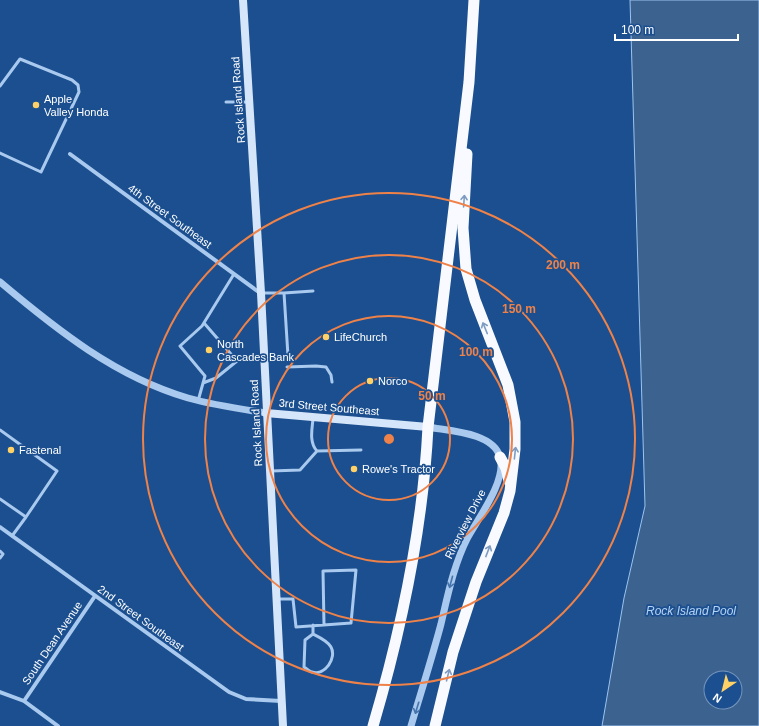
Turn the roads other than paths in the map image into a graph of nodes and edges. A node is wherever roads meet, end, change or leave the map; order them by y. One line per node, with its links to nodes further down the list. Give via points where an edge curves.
1 (242, 0): 6 (main road, Rock Island Road)
2 (474, 0): 3 (highway)
3 (468, 82): 22 (highway); 28 (highway, one-way to 3, via 516,444 513,408 504,374 471,289 464,257)
4 (0, 86): 7 (lane, via 20,59 72,80 78,85 79,92 41,172)
5 (226, 102): 6 (lane)
6 (249, 102): 12 (main road, Rock Island Road)
7 (0, 153)
8 (70, 154): 9 (street, 4th Street Southeast)
9 (234, 274): 12 (street, 4th Street Southeast); 14 (lane)
10 (0, 282): 19 (street, 3rd Street Southeast, via 51,324 96,356 154,386)
11 (313, 291): 13 (lane)
12 (260, 293): 13 (lane); 20 (main road, Rock Island Road)
13 (284, 293): 15 (lane)
14 (204, 323): 18 (lane, via 180,346 205,376); 18 (lane, via 237,361 216,378)
15 (288, 356)
16 (287, 367): 17 (lane, via 326,367)
17 (332, 382)
18 (203, 383): 19 (lane)
19 (198, 400): 20 (street, 3rd Street Southeast)
20 (266, 413): 21 (main road, 3rd Street Southeast); 27 (main road, Rock Island Road)
21 (313, 417): 22 (main road, 3rd Street Southeast); 25 (lane, via 312,437)
22 (428, 428): 26 (street, via 478,437 494,446); 45 (highway, via 415,540 400,619)
23 (0, 430): 30 (lane, via 57,471)
24 (361, 450): 25 (lane)
25 (317, 451): 27 (lane, via 300,470)
26 (500, 457): 28 (highway, via 508,475); 46 (street, Riverview Drive, one-way to 46, via 498,482 467,538 454,570)
27 (269, 471): 36 (main road, Rock Island Road)
28 (510, 491): 47 (highway, one-way to 28, via 453,652)
29 (0, 498): 30 (lane)
30 (26, 517): 32 (lane)
31 (0, 527): 32 (street, 2nd Street Southeast)
32 (12, 536): 35 (street, 2nd Street Southeast)
33 (0, 551): 34 (lane, via 3,554)
34 (0, 558)
35 (95, 596): 41 (street, South Dean Avenue); 42 (street, 2nd Street Southeast, via 229,692 246,699)
36 (276, 600): 37 (lane, via 293,599 296,626); 42 (main road, Rock Island Road)
37 (313, 625): 38 (lane); 39 (lane)
38 (324, 625): 38 (lane, via 351,623 356,570 323,571)
39 (314, 634): 39 (lane, via 305,640 304,667 318,673 326,669 333,655 331,647)
40 (0, 692): 41 (street)
41 (24, 701): 43 (street)
42 (281, 701): 44 (main road, Rock Island Road)
43 (58, 726)
44 (283, 726)
45 (373, 726)
46 (411, 726)
47 (435, 726)

